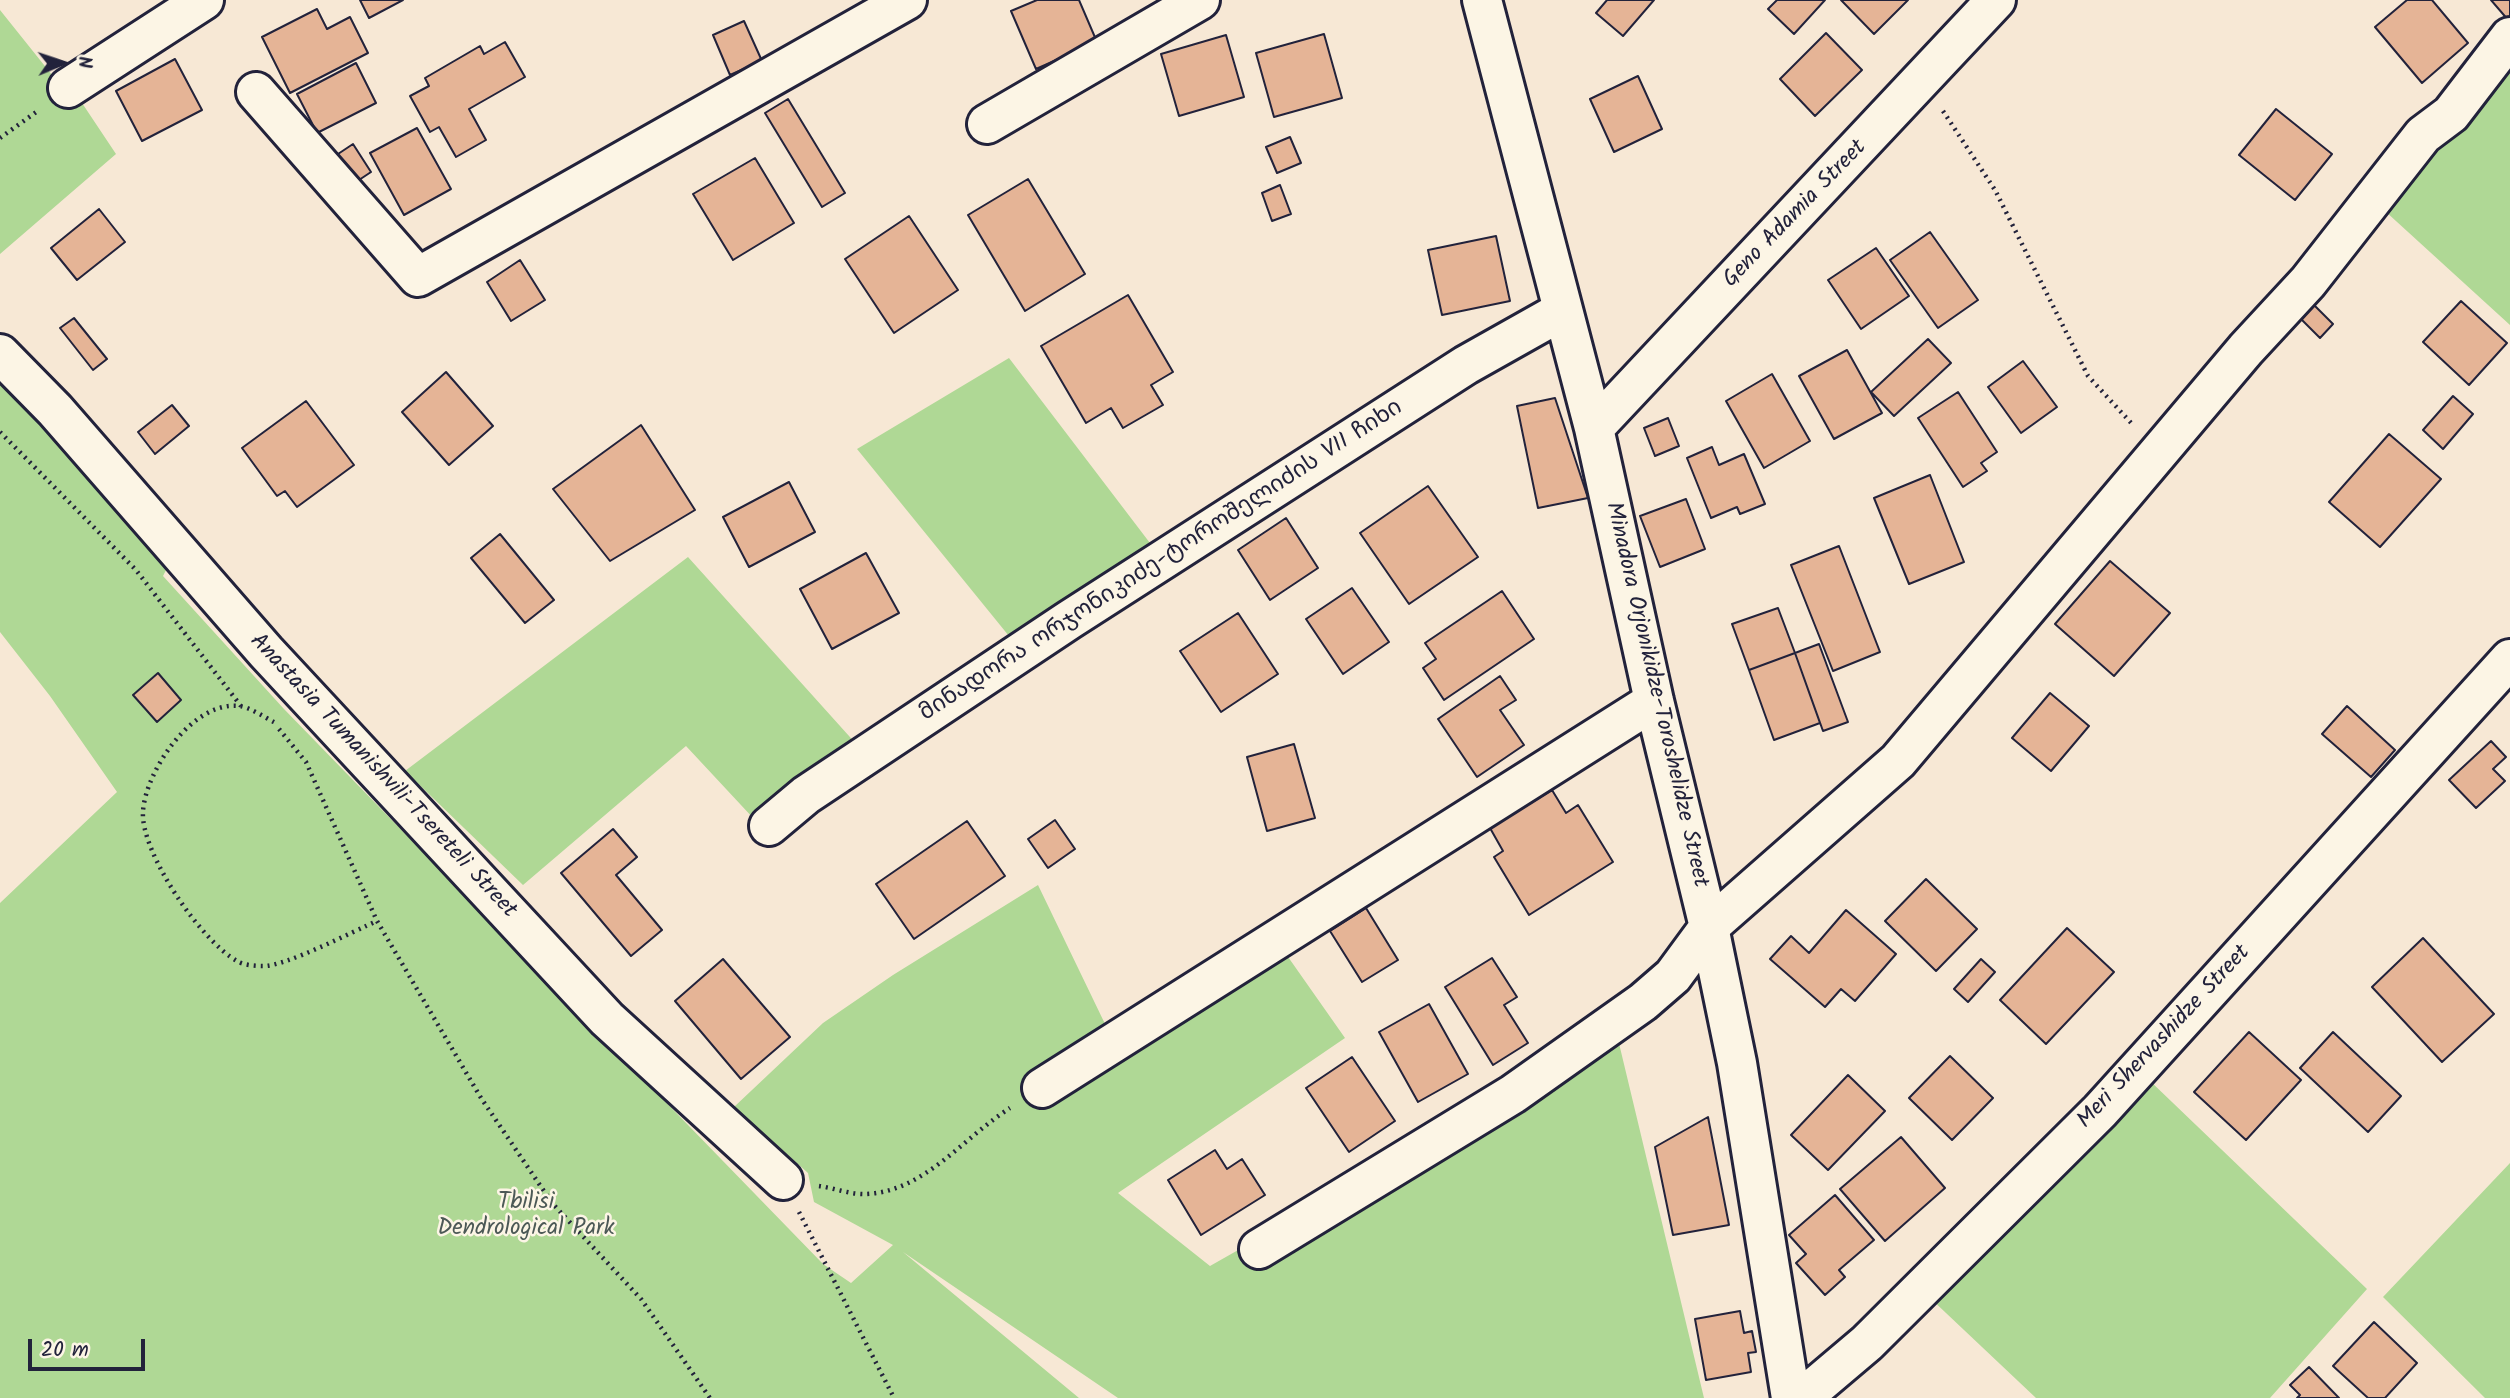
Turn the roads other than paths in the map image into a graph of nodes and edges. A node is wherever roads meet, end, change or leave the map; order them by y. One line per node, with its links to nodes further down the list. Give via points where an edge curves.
1 (204, 0): 7 (street)
2 (907, 0): 8 (street, via 418,277)
3 (1200, 0): 9 (street)
4 (1482, 0): 10 (street, Minadora Orjonikidze-Toroshelidze Street)
5 (1991, 2): 12 (street, Geno Adamia Street, via 1924,81)
6 (2510, 37): 16 (street, via 2451,114 2423,135 2308,282 2246,349 1898,761)
7 (68, 88)
8 (256, 92)
9 (987, 124)
10 (1562, 310): 12 (street, Minadora Orjonikidze-Toroshelidze Street); 15 (street, მინადორა ორჯონიკიძე-ტოროშელიძის VII ჩიხი, via 1466,365 1069,620 806,795)
11 (0, 354): 18 (street, Anastasia Tumanishvili-Tsereteli Street, via 266,652 597,1009)
12 (1594, 428): 14 (street, Minadora Orjonikidze-Toroshelidze Street)
13 (2510, 659): 21 (street, Meri Shervashidze Street, via 2100,1111 1867,1343)
14 (1654, 701): 16 (street, Minadora Orjonikidze-Toroshelidze Street); 17 (street)
15 (769, 826)
16 (1709, 927): 19 (street, via 1673,976 1643,1002 1513,1094); 20 (street, Minadora Orjonikidze-Toroshelidze Street, via 1737,1063)
17 (1042, 1088)
18 (783, 1180)
19 (1259, 1249)
20 (1791, 1398)
21 (1802, 1398)

